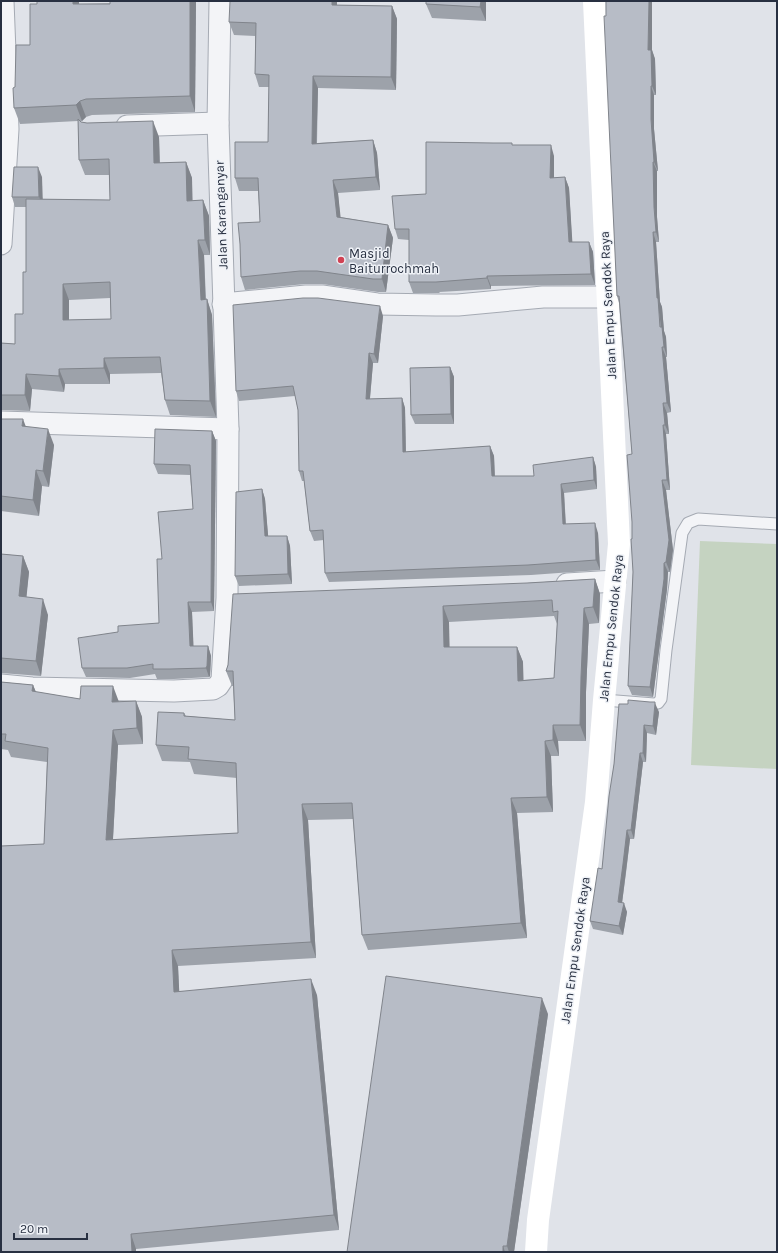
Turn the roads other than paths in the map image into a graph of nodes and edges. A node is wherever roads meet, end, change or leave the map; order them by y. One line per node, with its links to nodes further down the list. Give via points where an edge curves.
1 (3, 1): 4 (street)
2 (220, 1): 5 (street, Jalan Karanganyar)
3 (594, 1): 8 (main road, Jalan Empu Sendok Raya)
4 (4, 93): 7 (street, via 8,129)
5 (218, 123): 6 (street); 9 (street, Jalan Karanganyar)
6 (108, 126)
7 (1, 244)
8 (608, 297): 9 (street, via 542,297 443,305 377,304 306,296); 13 (main road, Jalan Empu Sendok Raya, via 620,544)
9 (223, 304): 11 (street, Jalan Karanganyar)
10 (1, 422): 11 (street)
11 (228, 429): 15 (street, Jalan Karanganyar, via 235,598 222,680 218,686 213,689 174,691)
12 (777, 524): 16 (lane, via 698,519 688,523 682,533 660,699 654,704)
13 (615, 582): 14 (street); 16 (main road, Jalan Empu Sendok Raya)
14 (547, 586)
15 (1, 685)
16 (604, 700): 17 (main road, Jalan Empu Sendok Raya, via 596,802 538,1220)
17 (536, 1252)

